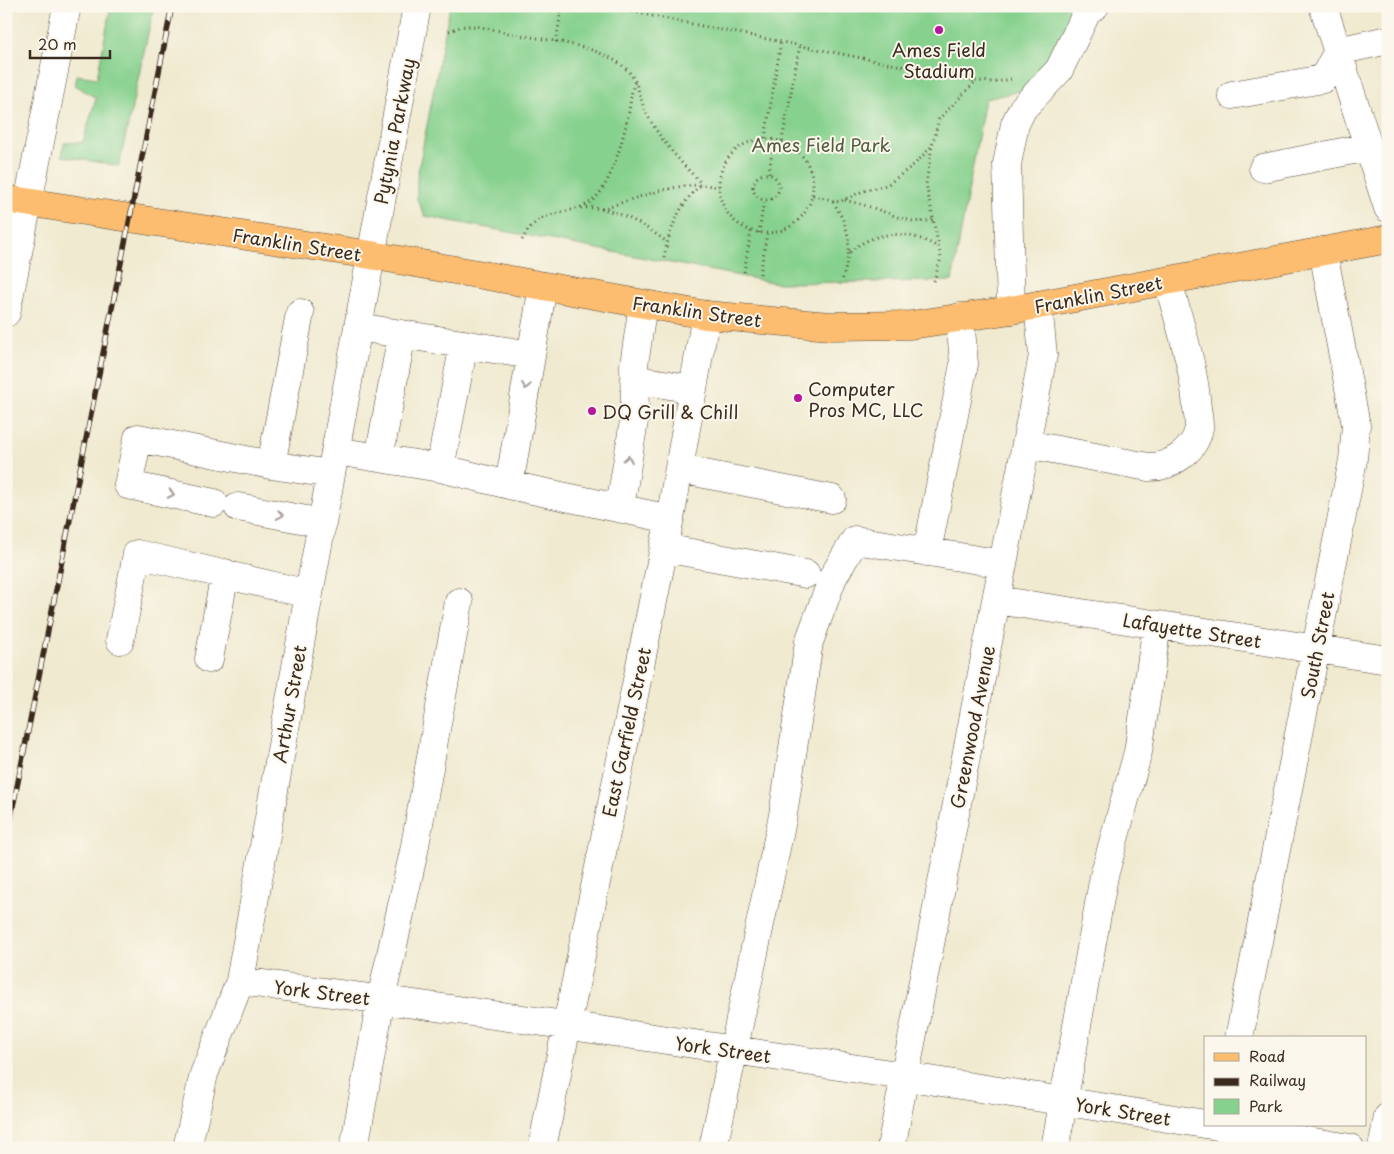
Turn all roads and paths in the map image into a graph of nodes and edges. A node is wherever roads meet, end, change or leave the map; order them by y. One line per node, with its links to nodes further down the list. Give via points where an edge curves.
1 (67, 6): 29 (street)
2 (417, 6): 44 (street, Pytynia Parkway)
3 (562, 6): 9 (path)
4 (603, 6): 10 (path)
5 (1095, 6): 54 (street, via 1087,12 1059,70 1023,108 1015,124 1007,164)
6 (1323, 6): 12 (street)
7 (450, 32): 9 (path, via 458,28 480,27)
8 (1388, 40): 12 (street)
9 (556, 42): 15 (path, via 582,47 614,59)
10 (781, 42): 11 (path); 17 (path)
11 (800, 45): 14 (path); 19 (path)
12 (1338, 51): 16 (street, via 1323,80); 21 (street)
13 (1016, 77): 14 (path, via 996,82)
14 (976, 80): 20 (path, via 939,120)
15 (635, 81): 24 (path, via 652,123 680,162); 31 (path, via 623,137 608,174 599,194)
16 (1232, 95)
17 (765, 138): 18 (path); 25 (path, via 755,139 738,148 725,161)
18 (774, 139): 19 (path); 23 (path)
19 (782, 141): 26 (path, via 805,158 812,174)
20 (932, 146): 28 (path, via 887,185); 34 (path, via 926,184)
21 (1368, 147): 22 (street); 32 (street)
22 (1263, 168)
23 (769, 173): 27 (path, via 777,179 780,189 774,198); 27 (path, via 759,175 753,184 755,194)
24 (702, 184): 25 (path); 33 (path); 40 (path, via 680,211)
25 (719, 187): 35 (path, via 720,199 729,215)
26 (813, 195): 30 (path); 37 (path, via 806,212 794,225)
27 (764, 200): 36 (path)
28 (845, 200): 30 (path); 34 (path, via 904,220)
29 (17, 201): 44 (main road, Franklin Street); 55 (street)
30 (833, 201): 43 (path, via 848,232)
31 (578, 208): 33 (path); 39 (path, via 546,216 531,224)
32 (1388, 208)
33 (602, 209): 40 (path, via 638,224)
34 (933, 220): 41 (path)
35 (751, 232): 36 (path); 46 (path)
36 (758, 233): 37 (path)
37 (767, 234): 47 (path)
38 (1388, 239): 42 (main road, Franklin Street)
39 (522, 240)
40 (667, 242): 45 (path)
41 (939, 248): 43 (path, via 912,236 887,234 863,242); 50 (path, via 940,264)
42 (1323, 251): 48 (main road, Franklin Street); 86 (street, South Street, via 1356,425 1353,460)
43 (850, 252): 49 (path)
44 (370, 255): 51 (main road, Franklin Street); 59 (street, Arthur Street)
45 (664, 258)
46 (744, 272)
47 (760, 274)
48 (1168, 280): 53 (main road, Franklin Street); 65 (street, via 1196,387 1198,428 1179,458 1168,465 1148,467)
49 (842, 281)
50 (934, 281)
51 (543, 286): 52 (main road, Franklin Street); 62 (street)
52 (643, 304): 57 (main road, Franklin Street); 63 (street)
53 (1038, 305): 54 (main road, Franklin Street); 65 (street, Greenwood Avenue, via 1043,355)
54 (1011, 310): 58 (main road, Franklin Street)
55 (6, 313)
56 (300, 313): 68 (street)
57 (706, 315): 58 (main road, Franklin Street, via 830,326 911,325); 64 (street, East Garfield Street)
58 (960, 317): 77 (street, via 964,364)
59 (358, 327): 60 (street); 67 (street, Arthur Street)
60 (402, 334): 61 (street); 66 (street)
61 (464, 344): 62 (street); 69 (street)
62 (531, 355): 71 (street, one-way to 71)
63 (634, 379): 64 (street); 73 (street, one-way to 63, via 635,414)
64 (693, 389): 70 (street, East Garfield Street)
65 (1026, 444): 78 (street, Greenwood Avenue)
66 (379, 458): 67 (street); 69 (street)
67 (333, 463): 68 (street); 75 (street, Arthur Street)
68 (272, 465): 75 (street, one-way to 75, via 138,438 128,485)
69 (440, 468): 71 (street)
70 (679, 469): 72 (street); 74 (street, East Garfield Street)
71 (509, 486): 73 (street)
72 (832, 499)
73 (620, 507): 74 (street)
74 (670, 519): 76 (street, East Garfield Street)
75 (322, 523): 81 (street, Arthur Street)
76 (664, 548): 80 (street); 91 (street, East Garfield Street)
77 (927, 552): 78 (street); 93 (street, via 855,540 833,577 808,642 783,815)
78 (1003, 564): 82 (street, Greenwood Avenue)
79 (225, 573): 81 (street); 85 (street, via 137,554); 87 (street)
80 (806, 574)
81 (309, 594): 89 (street, Arthur Street)
82 (996, 600): 84 (street, Lafayette Street); 94 (street, Greenwood Avenue)
83 (459, 602): 90 (street, via 414,851)
84 (1157, 625): 86 (street, Lafayette Street); 95 (street, via 1138,752 1104,876)
85 (120, 640)
86 (1316, 650): 88 (street, Lafayette Street); 92 (street, South Street)
87 (209, 658)
88 (1388, 660)
89 (240, 981): 90 (street, York Street); 98 (street, Arthur Street, via 204,1074)
90 (381, 999): 91 (street, York Street); 99 (street)
91 (566, 1025): 93 (street, York Street); 100 (street, East Garfield Street)
92 (1239, 1036)
93 (732, 1050): 94 (street, York Street); 101 (street)
94 (905, 1075): 95 (street, York Street); 102 (street, Greenwood Avenue)
95 (1064, 1101): 97 (street, York Street); 103 (street)
96 (1388, 1117): 105 (street)
97 (1215, 1130): 104 (street, York Street)
98 (187, 1148)
99 (354, 1148)
100 (542, 1148)
101 (713, 1148)
102 (891, 1148)
103 (1055, 1148)
104 (1350, 1148)
105 (1382, 1148)

